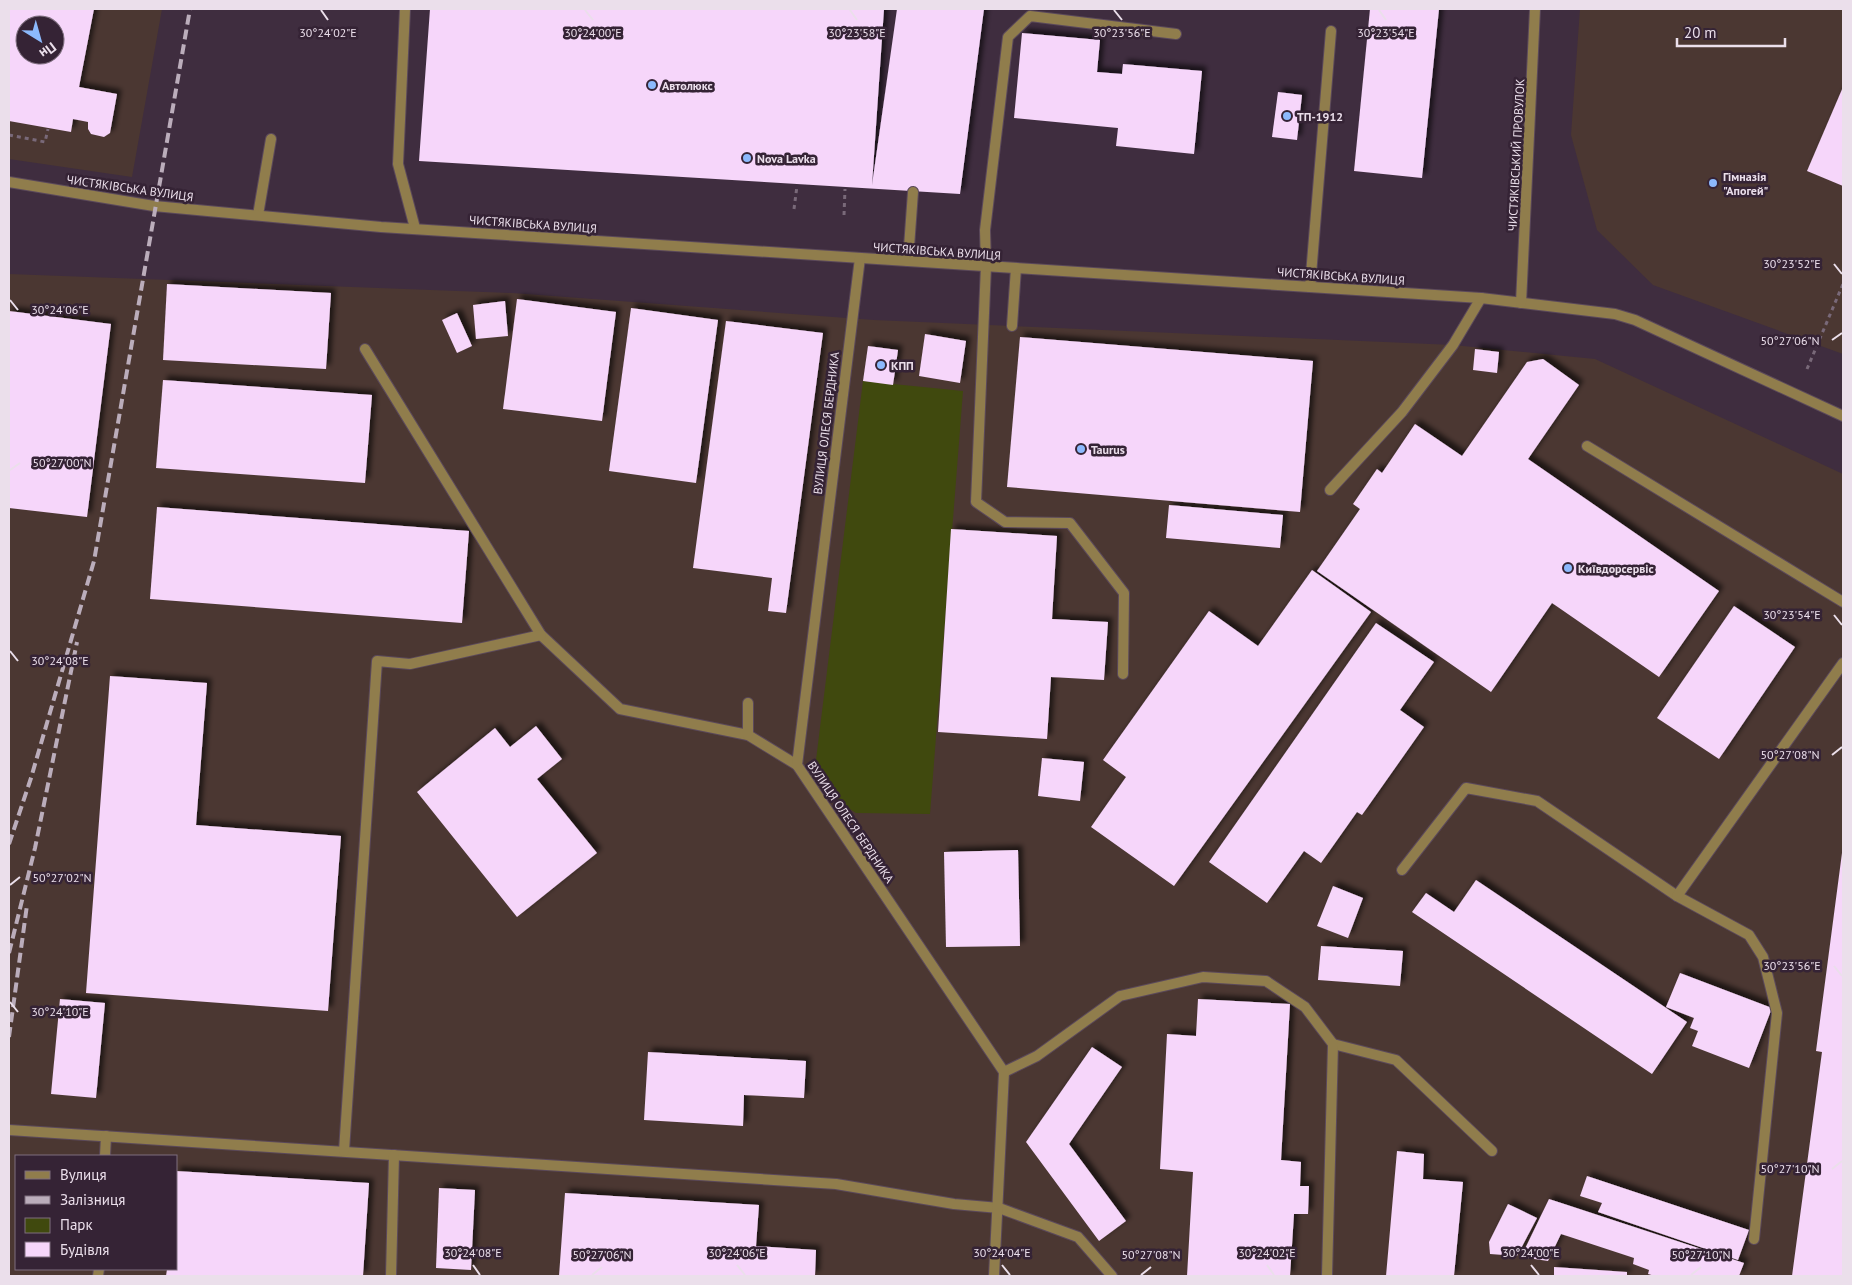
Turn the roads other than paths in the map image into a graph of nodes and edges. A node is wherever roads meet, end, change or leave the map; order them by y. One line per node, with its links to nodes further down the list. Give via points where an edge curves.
1 (405, 9): 9 (street, via 398,164)
2 (1535, 9): 16 (street, ЧИСТЯКІВСЬКИЙ ПРОВУЛОК)
3 (1331, 31): 14 (street)
4 (1176, 34): 12 (street, via 1030,16 1008,37 985,230)
5 (271, 139): 8 (street)
6 (9, 182): 8 (street, ЧИСТЯКІВСЬКА ВУЛИЦЯ, via 154,206)
7 (913, 192): 11 (street)
8 (258, 215): 9 (street, ЧИСТЯКІВСЬКА ВУЛИЦЯ)
9 (415, 228): 10 (street, ЧИСТЯКІВСЬКА ВУЛИЦЯ)
10 (860, 258): 11 (street, ЧИСТЯКІВСЬКА ВУЛИЦЯ); 28 (street, ВУЛИЦЯ ОЛЕСЯ БЕРДНИКА)
11 (908, 261): 12 (street, ЧИСТЯКІВСЬКА ВУЛИЦЯ)
12 (986, 266): 13 (street, ЧИСТЯКІВСЬКА ВУЛИЦЯ); 25 (street, via 976,502 1005,522 1070,523 1124,593)
13 (1016, 268): 14 (street, ЧИСТЯКІВСЬКА ВУЛИЦЯ); 17 (street)
14 (1310, 287): 15 (street, ЧИСТЯКІВСЬКА ВУЛИЦЯ)
15 (1482, 298): 16 (street, ЧИСТЯКІВСЬКА ВУЛИЦЯ); 21 (street, via 1453,345 1402,412)
16 (1521, 303): 19 (street, ЧИСТЯКІВСЬКА ВУЛИЦЯ, via 1614,314 1635,320)
17 (1012, 326)
18 (365, 349): 23 (street)
19 (1843, 416)
20 (1587, 446): 22 (street)
21 (1330, 490)
22 (1843, 602)
23 (541, 635): 27 (street, via 620,709); 35 (street, via 410,664 377,661)
24 (1843, 663): 30 (street)
25 (1123, 674)
26 (748, 703): 27 (street)
27 (748, 735): 28 (street)
28 (797, 766): 32 (street, ВУЛИЦЯ ОЛЕСЯ БЕРДНИКА)
29 (1402, 870): 30 (street, via 1466,788 1537,801)
30 (1677, 896): 40 (street, via 1749,935 1763,957 1778,1013)
31 (1333, 1044): 32 (street, via 1305,1007 1266,981 1203,977 1120,996 1036,1056); 36 (street, via 1396,1060); 44 (street)
32 (1004, 1072): 39 (street)
33 (9, 1130): 34 (street)
34 (106, 1136): 35 (street); 38 (street)
35 (344, 1152): 37 (street)
36 (1492, 1152)
37 (394, 1154): 39 (street, via 836,1184 954,1204); 41 (street)
38 (105, 1155)
39 (999, 1208): 42 (street); 43 (street, via 1078,1237)
40 (1754, 1239)
41 (391, 1276)
42 (994, 1276)
43 (1112, 1276)
44 (1327, 1276)

